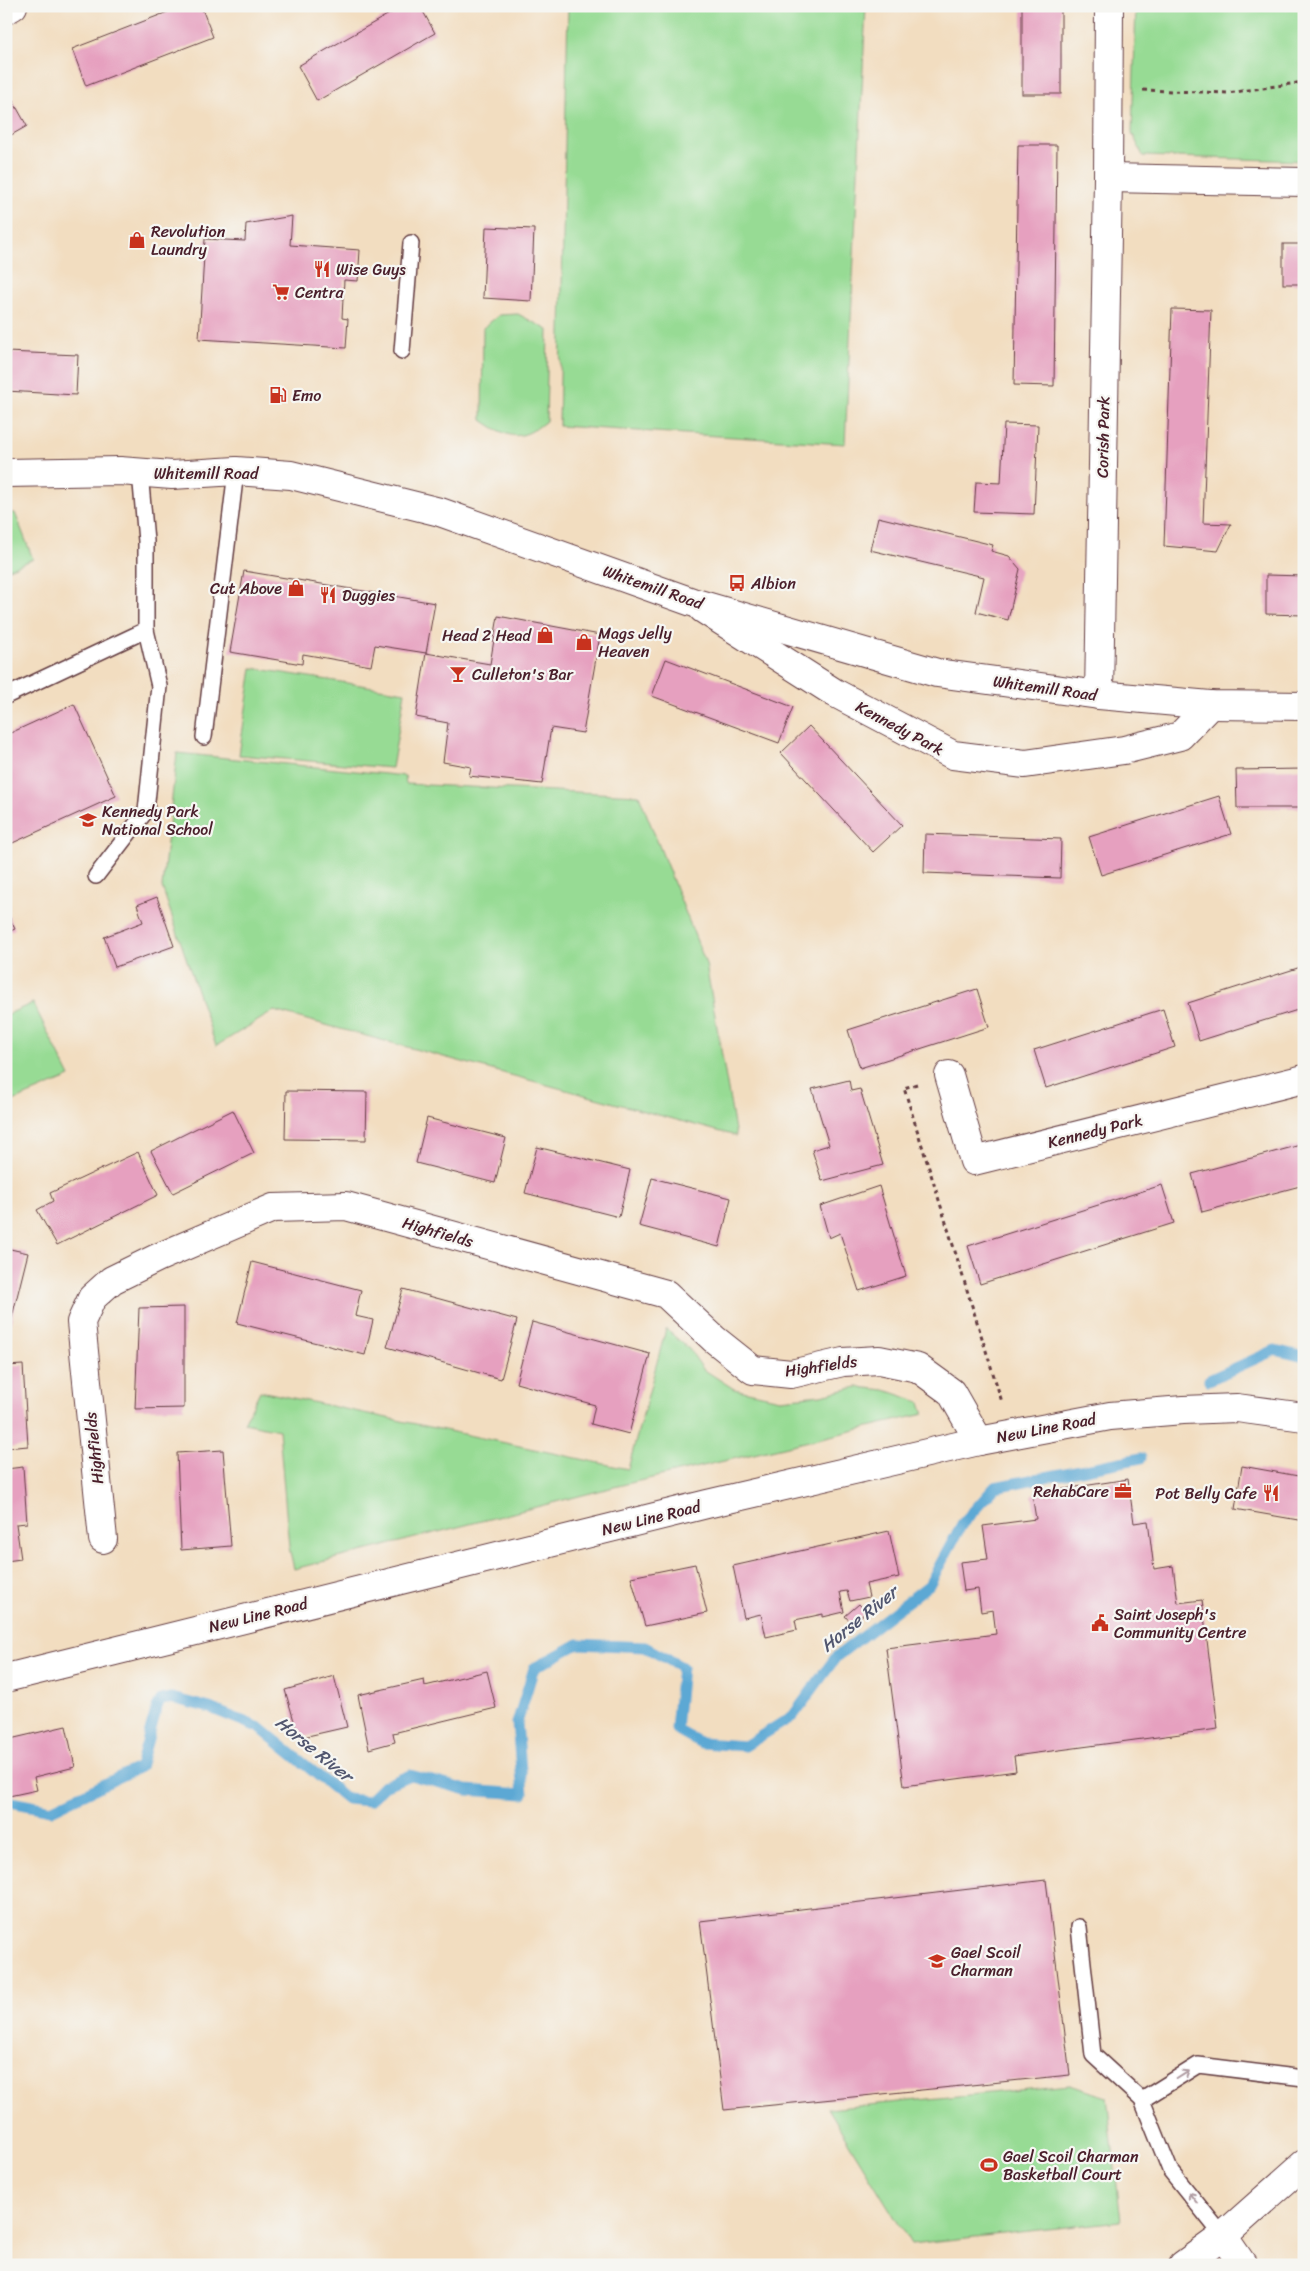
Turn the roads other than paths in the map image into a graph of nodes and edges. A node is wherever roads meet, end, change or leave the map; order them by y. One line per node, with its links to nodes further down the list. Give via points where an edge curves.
1 (13, 6): 3 (street)
2 (1109, 6): 4 (street, Corish Park)
3 (6, 10)
4 (1108, 178): 5 (street); 13 (street, Corish Park)
5 (1304, 182)
6 (411, 243): 7 (lane)
7 (402, 351)
8 (236, 470): 9 (street, Whitemill Road, via 172,475); 11 (street, Whitemill Road, via 291,475 440,512); 17 (lane)
9 (140, 472): 10 (street, Whitemill Road); 12 (lane, via 146,541)
10 (6, 473)
11 (692, 602): 13 (street, Whitemill Road, via 937,673); 15 (street, Kennedy Park, via 835,693 953,755 1025,764 1124,750 1180,736)
12 (146, 630): 14 (lane); 18 (lane, via 159,686 146,811)
13 (1099, 695): 15 (street, Whitemill Road)
14 (6, 696)
15 (1210, 705): 16 (street, Whitemill Road)
16 (1304, 706)
17 (204, 737)
18 (96, 876)
19 (950, 1075): 20 (street, Kennedy Park, via 974,1161)
20 (1304, 1079)
21 (1304, 1417): 22 (street, New Line Road, via 1237,1408 1183,1410 1110,1416)
22 (979, 1441): 23 (street, Highfields, via 951,1392 918,1368 879,1360 843,1362 791,1374 753,1370 666,1294 346,1206 273,1208 112,1280 92,1298 81,1322); 24 (street, New Line Road, via 707,1504)
23 (103, 1538)
24 (6, 1678)
25 (1079, 1927): 27 (lane, via 1093,2055)
26 (1304, 2078): 27 (lane, one-way to 26, via 1198,2065)
27 (1142, 2100): 29 (lane, one-way to 27, via 1170,2170)
28 (1304, 2164): 29 (street)
29 (1223, 2236): 30 (street); 31 (street)
30 (1183, 2265)
31 (1243, 2265)

